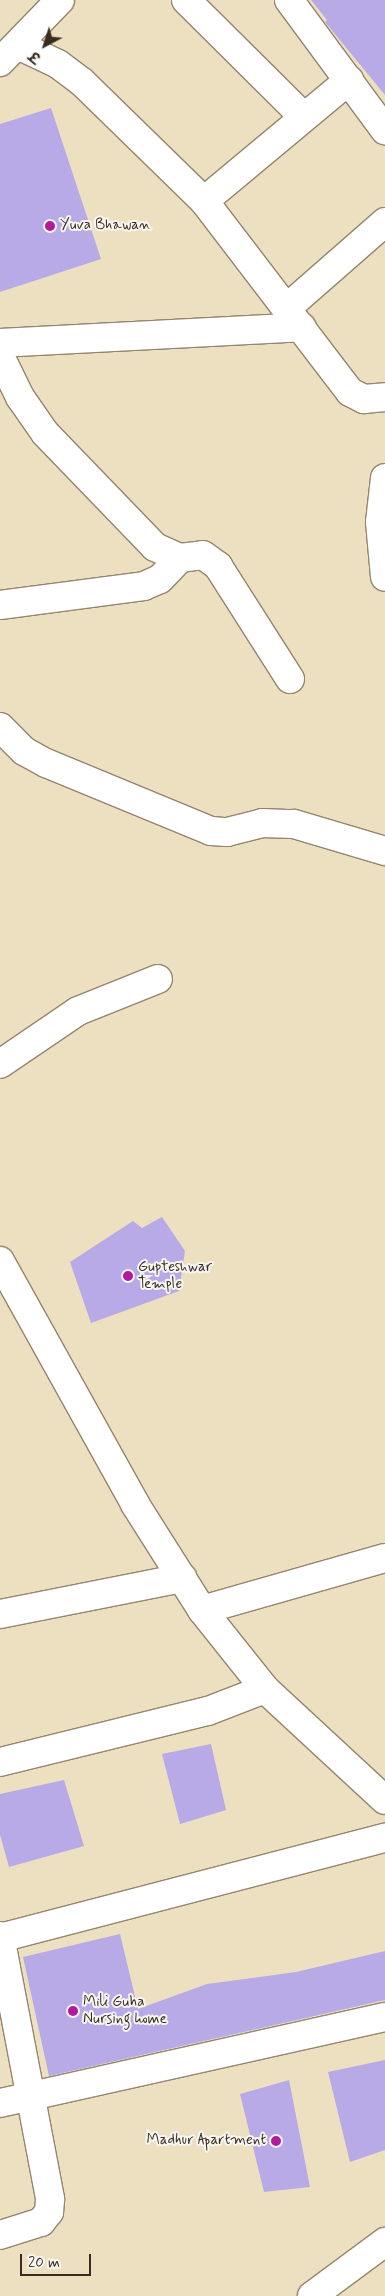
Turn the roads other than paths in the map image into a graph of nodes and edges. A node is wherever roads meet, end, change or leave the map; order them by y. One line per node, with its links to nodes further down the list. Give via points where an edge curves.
1 (186, 0): 6 (street)
2 (289, 0): 5 (street)
3 (45, 5): 4 (street)
4 (9, 54): 8 (street, via 58,64 82,82)
5 (349, 80): 6 (street); 7 (street)
6 (304, 118): 8 (street)
7 (385, 130)
8 (204, 201): 10 (street)
9 (385, 222): 10 (street)
10 (295, 317): 11 (street); 13 (street, via 350,392 364,398)
11 (0, 343)
12 (0, 356): 15 (street, via 20,397 45,433 155,546)
13 (385, 397)
14 (385, 478): 16 (street, via 380,522)
15 (180, 558): 17 (street, via 160,580 144,586); 18 (street, via 202,555 218,566)
16 (385, 577)
17 (0, 604)
18 (290, 679)
19 (0, 727): 20 (street, via 24,751 46,763 211,831 227,832 262,822 294,824)
20 (385, 851)
21 (158, 979): 22 (street, via 78,1011)
22 (0, 1064)
23 (0, 1261): 25 (street, via 130,1495)
24 (385, 1558): 26 (street)
25 (182, 1578): 26 (street); 27 (street)
26 (202, 1610): 28 (street)
27 (0, 1614)
28 (265, 1689): 29 (street, via 208,1711); 30 (street)
29 (0, 1762)
30 (385, 1800)
31 (385, 1838): 32 (street)
32 (0, 1937): 34 (street)
33 (385, 2017): 34 (street)
34 (32, 2098): 35 (street); 36 (street, via 50,2212 41,2222)
35 (0, 2103)
36 (0, 2235)
37 (385, 2242): 38 (street)
38 (312, 2296)

